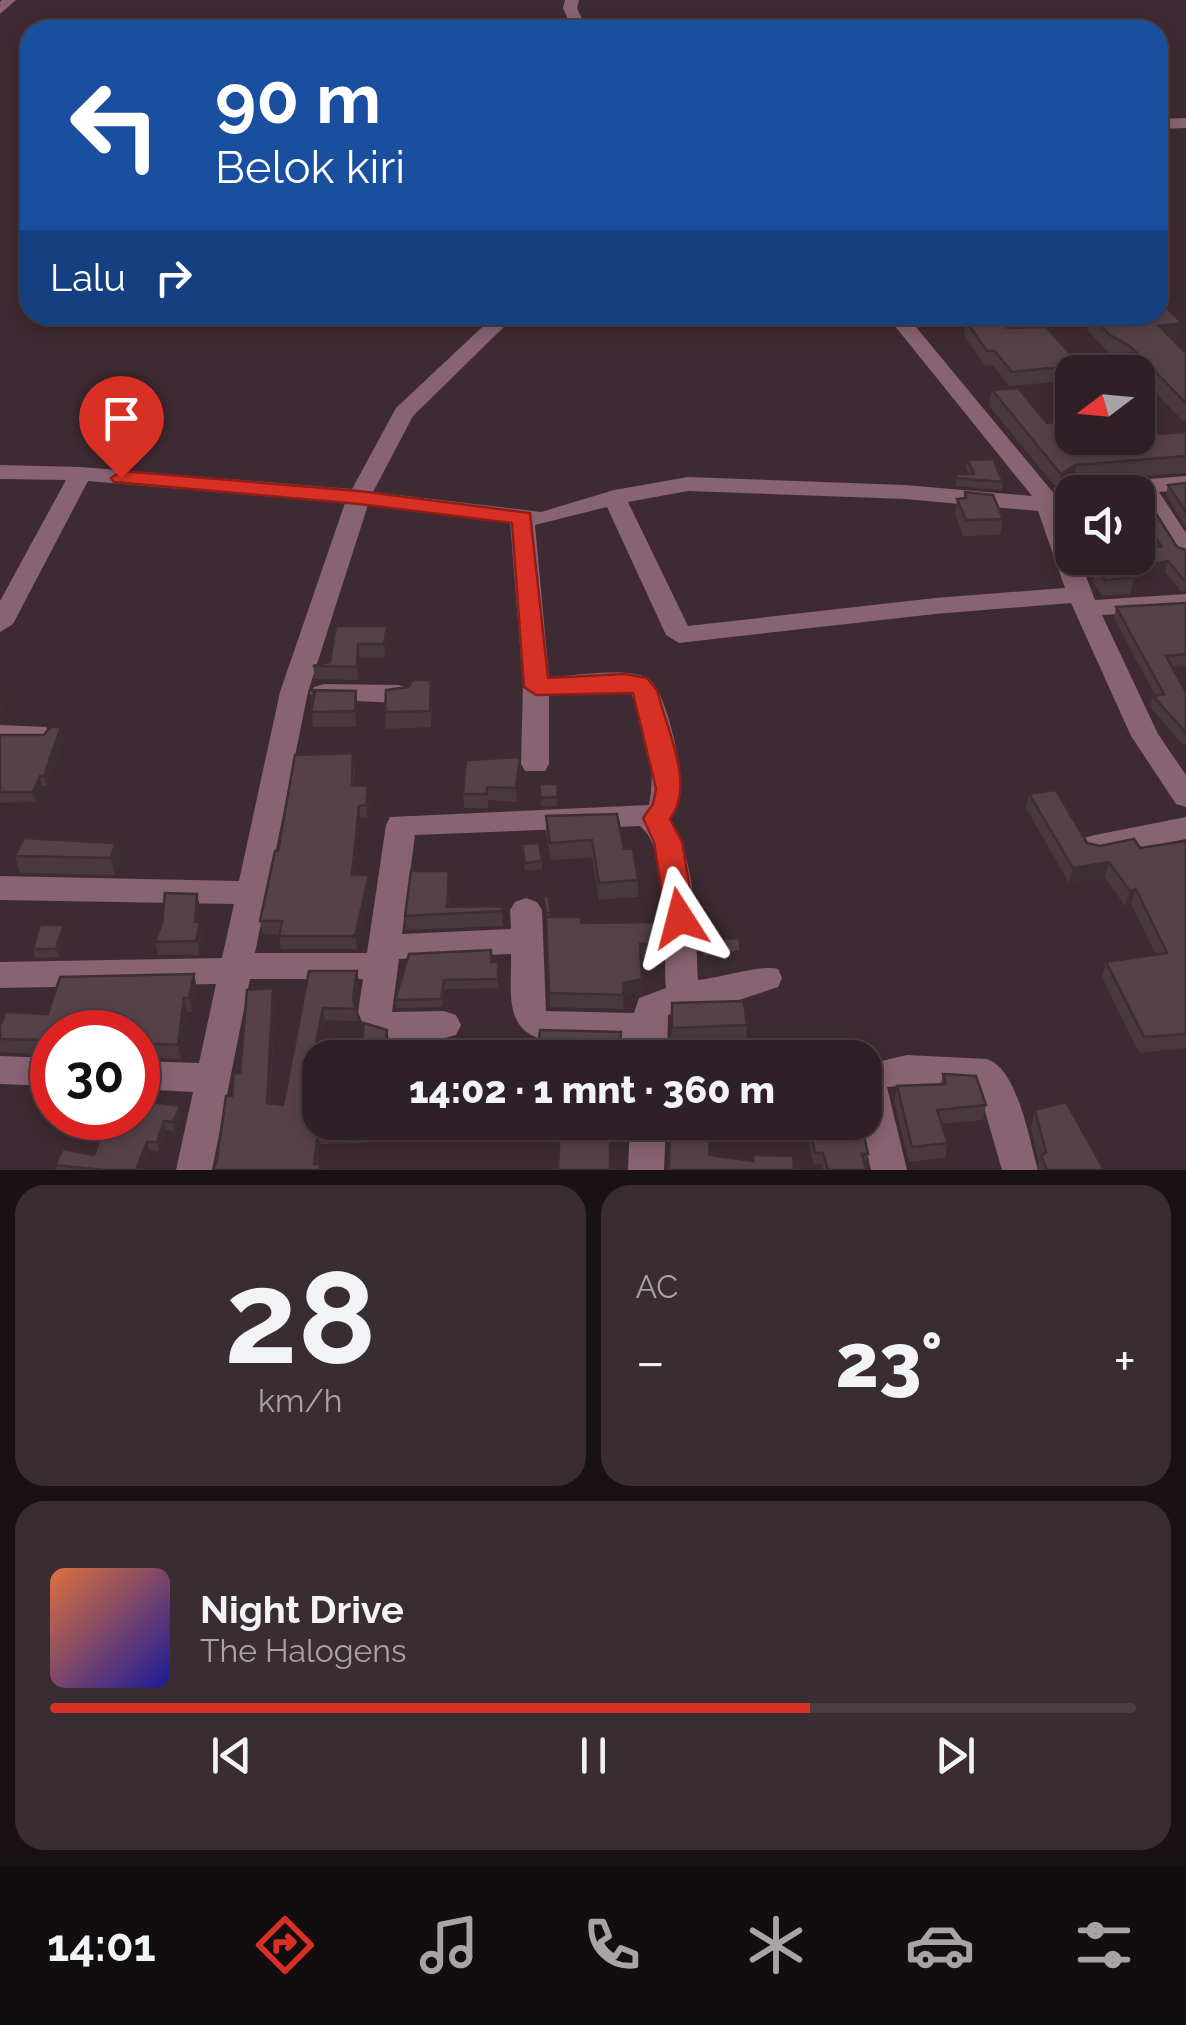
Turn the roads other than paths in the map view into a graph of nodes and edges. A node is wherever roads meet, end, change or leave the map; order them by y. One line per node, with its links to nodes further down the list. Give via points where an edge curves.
1 (9, 0): 2 (street)
2 (0, 10)
3 (496, 325): 9 (street, via 404,413)
4 (904, 325): 12 (street)
5 (0, 472): 6 (street)
6 (81, 474): 9 (street); 18 (street)
7 (1186, 483): 8 (street)
8 (1155, 484)
9 (359, 498): 14 (street); 20 (street)
10 (614, 498): 12 (street, via 688,484 739,484); 14 (street, via 542,519); 16 (street, via 679,635 935,606)
11 (1055, 498): 12 (street)
12 (1047, 500): 16 (street)
13 (1155, 503): 15 (street)
14 (522, 518): 19 (street)
15 (1186, 550)
16 (1083, 601): 17 (street); 25 (street, via 1145,736)
17 (1186, 602)
18 (0, 624)
19 (536, 687): 24 (street); 26 (street, via 625,682 644,690 669,789)
20 (294, 692): 21 (street); 30 (street)
21 (398, 694)
22 (0, 734): 23 (street)
23 (36, 734)
24 (535, 764)
25 (1186, 797)
26 (656, 818): 31 (street, via 401,825); 35 (street, via 668,842)
27 (1186, 828): 28 (street)
28 (1096, 846)
29 (0, 888): 30 (street)
30 (251, 893): 32 (street)
31 (383, 956): 32 (street); 36 (street, via 378,1021); 37 (street, via 526,926 527,1010 538,1024)
32 (237, 968): 33 (street); 42 (street)
33 (0, 975)
34 (766, 978): 35 (street)
35 (684, 995): 38 (street, via 652,1007)
36 (444, 1025)
37 (638, 1040)
38 (651, 1040)
39 (0, 1070): 40 (street)
40 (30, 1071)
41 (160, 1076): 42 (street)
42 (214, 1078): 44 (street)
43 (647, 1140): 45 (street)
44 (194, 1170)
45 (646, 1170)
46 (888, 1170): 47 (street, via 868,1080 888,1072 937,1070 987,1073)
47 (1020, 1170)

